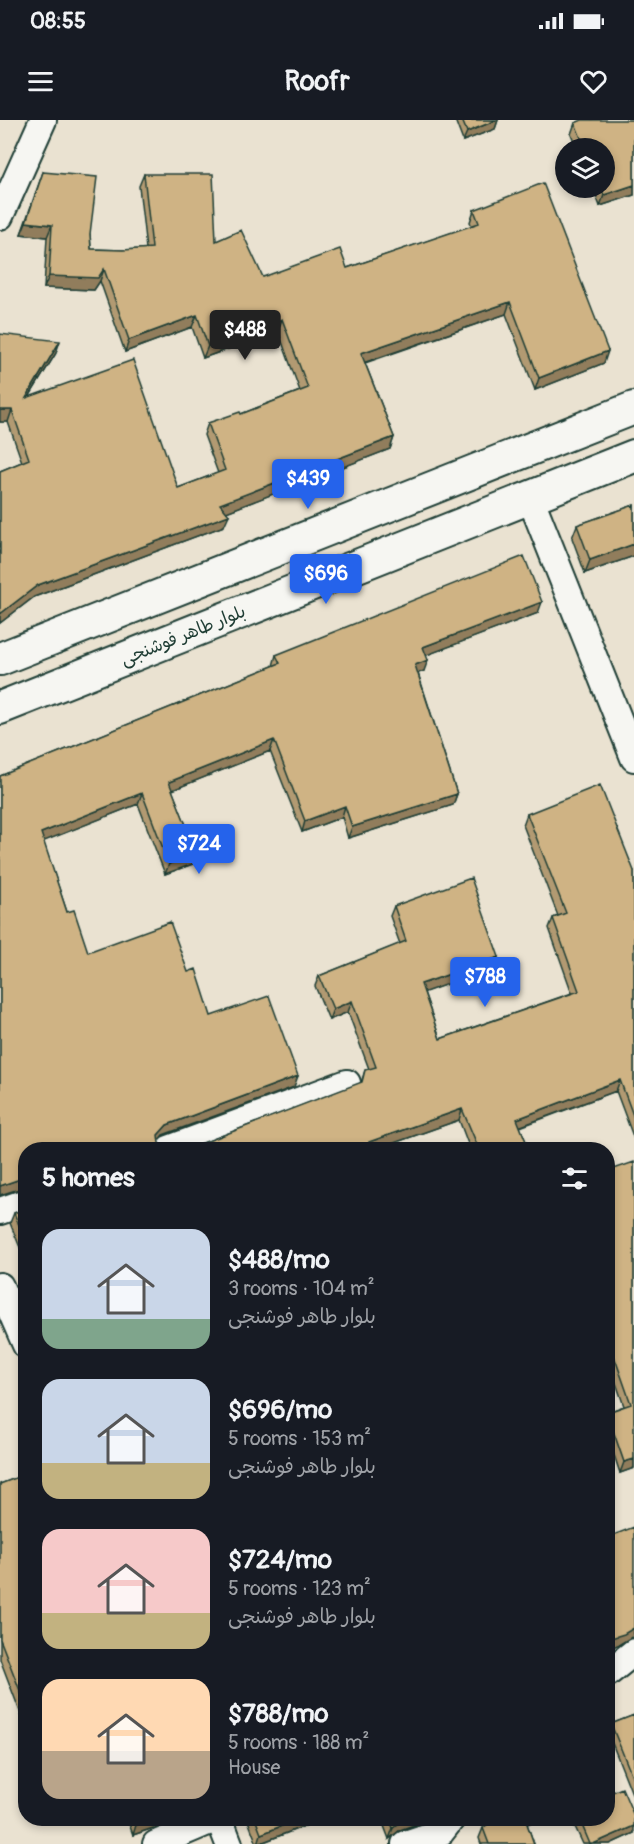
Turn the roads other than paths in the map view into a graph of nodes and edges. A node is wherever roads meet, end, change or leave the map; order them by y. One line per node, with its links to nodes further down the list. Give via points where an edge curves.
1 (43, 120): 2 (street)
2 (0, 216)
3 (634, 408): 6 (street)
4 (634, 456): 5 (street, بلوار طاهر فوشنجی)
5 (530, 497): 7 (street, بلوار طاهر فوشنجی); 8 (street)
6 (0, 659)
7 (0, 708)
8 (634, 758)
9 (347, 1083): 10 (street)
10 (188, 1142)
11 (18, 1205): 12 (street)
12 (0, 1211)
13 (0, 1286): 14 (street)
14 (18, 1327)
15 (634, 1652): 16 (street)
16 (615, 1667)
17 (199, 1826): 20 (street)
18 (221, 1826): 21 (street)
19 (446, 1826): 22 (street, via 441,1832)
20 (156, 1844)
21 (229, 1844)
22 (405, 1844)

